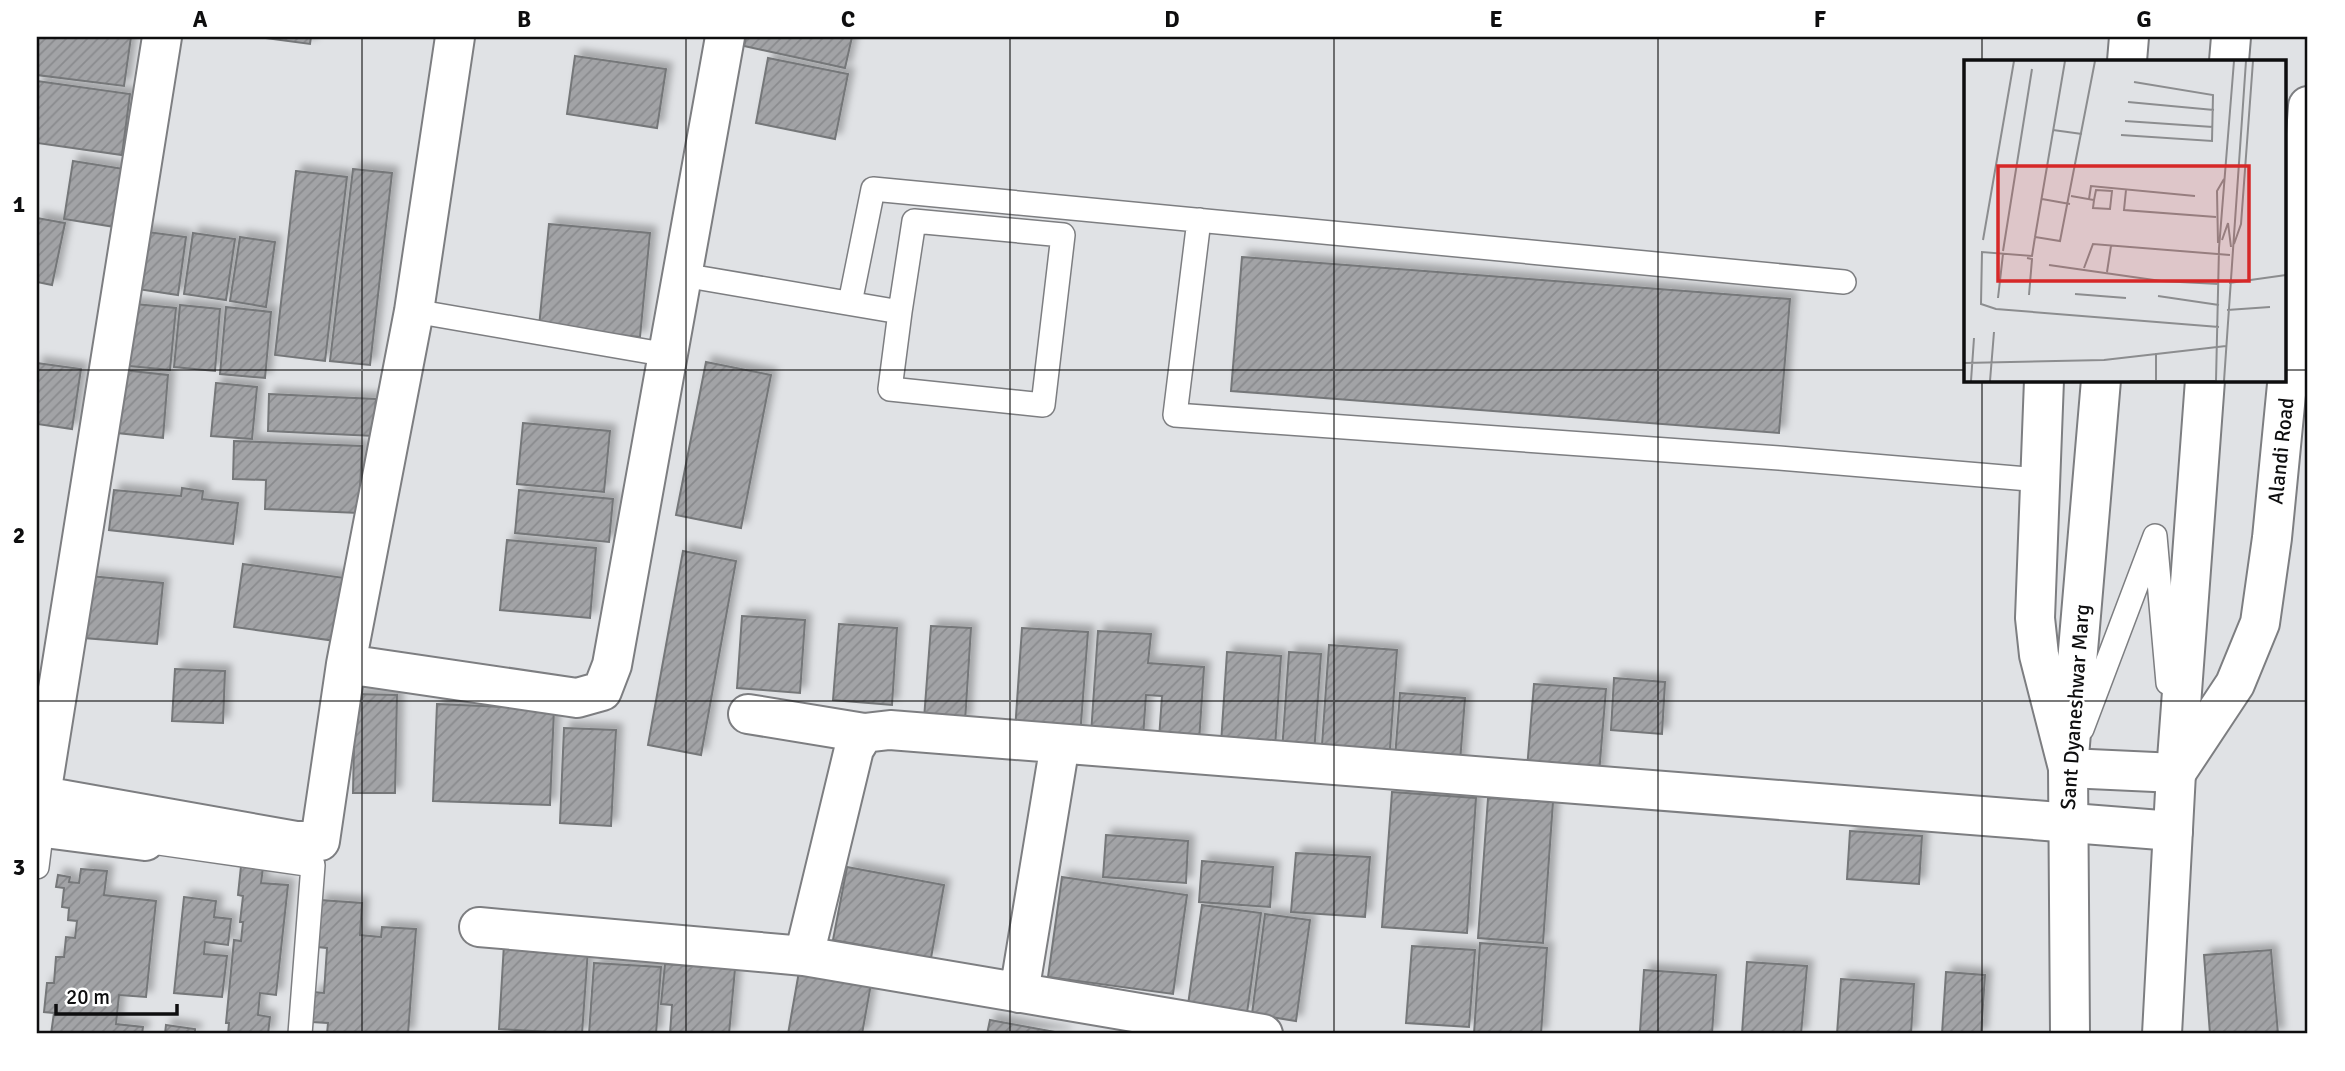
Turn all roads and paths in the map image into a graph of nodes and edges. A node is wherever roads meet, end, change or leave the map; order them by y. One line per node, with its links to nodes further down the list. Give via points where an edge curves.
1 (162, 37): 26 (street)
2 (455, 37): 13 (street)
3 (725, 37): 10 (street)
4 (2129, 37): 6 (street)
5 (2231, 37): 7 (street)
6 (2127, 60)
7 (2229, 60)
8 (2308, 106): 25 (street, Alandi Road, via 2293,323 2260,623 2235,684)
9 (1199, 220): 11 (lane); 12 (lane, via 873,189); 19 (lane, via 1175,415)
10 (683, 275): 12 (lane); 15 (street)
11 (1844, 282)
12 (850, 303): 14 (lane)
13 (414, 311): 15 (lane); 20 (street)
14 (900, 312): 14 (lane, via 890,389 1042,405 1063,235 914,221)
15 (668, 355): 20 (street, via 612,665 602,691 577,698)
16 (2044, 382): 19 (street)
17 (2101, 382): 24 (street, Sant Dyaneshwar Marg)
18 (2205, 382): 25 (street)
19 (2040, 480): 24 (street, via 2035,618 2039,655)
20 (346, 664): 26 (street, via 320,841)
21 (748, 715): 22 (street)
22 (864, 733): 23 (street, via 890,730); 32 (street, via 854,749)
23 (1060, 744): 27 (street); 33 (street)
24 (2067, 768): 25 (street); 25 (lane, via 2155,536); 27 (street, Sant Dyaneshwar Marg)
25 (2176, 772): 28 (street)
26 (39, 811): 29 (street); 30 (lane)
27 (2068, 825): 28 (street); 36 (street, Sant Dyaneshwar Marg)
28 (2173, 831): 37 (street)
29 (145, 841): 34 (lane, via 313,865)
30 (37, 867)
31 (479, 927): 32 (street)
32 (804, 956): 33 (street)
33 (1019, 993): 35 (street)
34 (300, 1034)
35 (1263, 1034)
36 (2070, 1034)
37 (2162, 1034)

